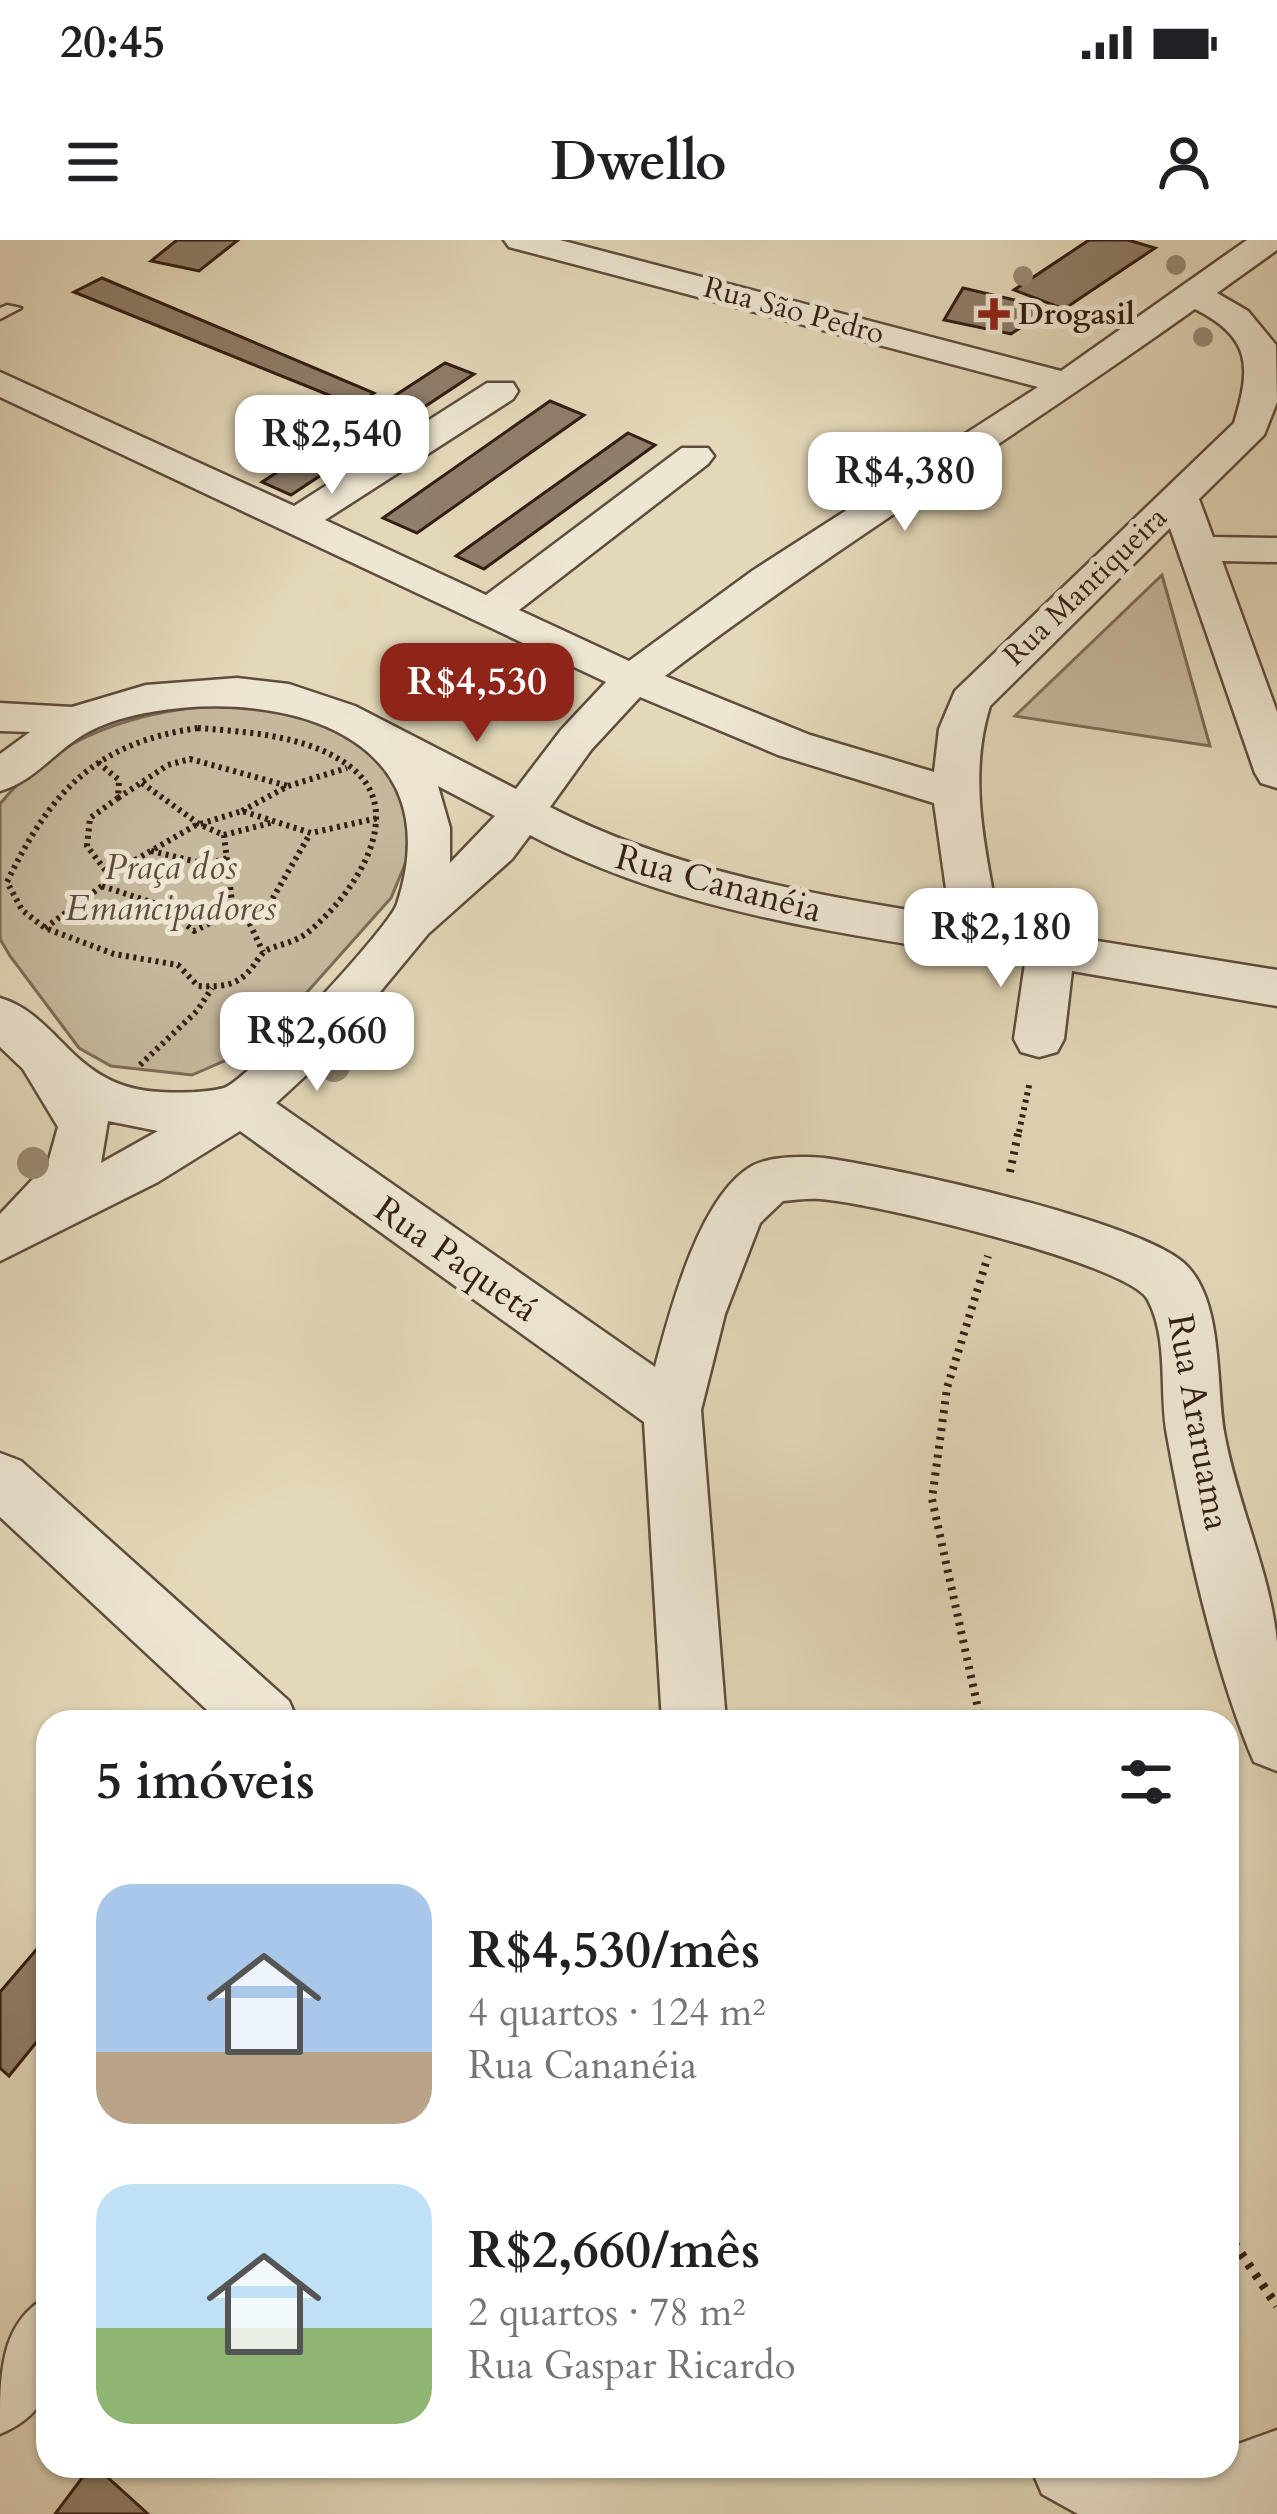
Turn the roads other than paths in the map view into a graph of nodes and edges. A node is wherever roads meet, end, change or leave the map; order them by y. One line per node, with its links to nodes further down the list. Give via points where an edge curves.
1 (521, 240): 5 (street, Rua São Pedro)
2 (1269, 240): 3 (street)
3 (1192, 294): 5 (street); 7 (street, Rua Mantiqueira, via 1253,332 1270,367)
4 (0, 383): 10 (street)
5 (1066, 383): 14 (street, via 766,580)
6 (500, 391): 10 (street)
7 (1264, 419): 9 (street, Rua Mantiqueira)
8 (694, 456): 13 (street)
9 (1179, 496): 11 (street); 20 (street, Rua Mantiqueira, via 970,701 959,725)
10 (296, 522): 13 (street)
11 (1198, 549): 12 (street); 18 (street)
12 (1277, 550)
13 (492, 611): 14 (street)
14 (634, 678): 20 (street, via 794,745); 21 (street, via 576,740)
15 (0, 717): 16 (street)
16 (76, 739): 17 (street, Rua Cananéia, via 146,699 237,692 340,716); 19 (street)
17 (394, 748): 21 (street, Rua Cananéia); 22 (street, via 427,811)
18 (1277, 773)
19 (0, 776)
20 (956, 794): 23 (street, Rua Mantiqueira)
21 (524, 814): 22 (street, via 460,884); 23 (street, Rua Cananéia, via 679,880)
22 (419, 914): 28 (street, via 309,1043)
23 (978, 938): 24 (street, Rua Cananéia)
24 (1050, 952): 25 (street, Rua Cananéia); 27 (street)
25 (1277, 988)
26 (15, 1038): 28 (street, via 83,1093 124,1112); 29 (street, via 84,1125 72,1173)
27 (1040, 1039)
28 (242, 1105): 29 (street); 30 (street, Rua Paquetá)
29 (0, 1240)
30 (672, 1410): 33 (street); 34 (street, Rua Araruama, via 738,1211 770,1181 820,1178 1000,1217 1148,1266 1170,1283 1186,1329 1195,1432)
31 (0, 1479): 32 (street)
32 (253, 1710)
33 (693, 1710)
34 (1277, 1740)
35 (36, 2349): 36 (street)
36 (0, 2395)
37 (1277, 2470): 38 (street, via 1185,2498 1100,2487)
38 (1087, 2478)

